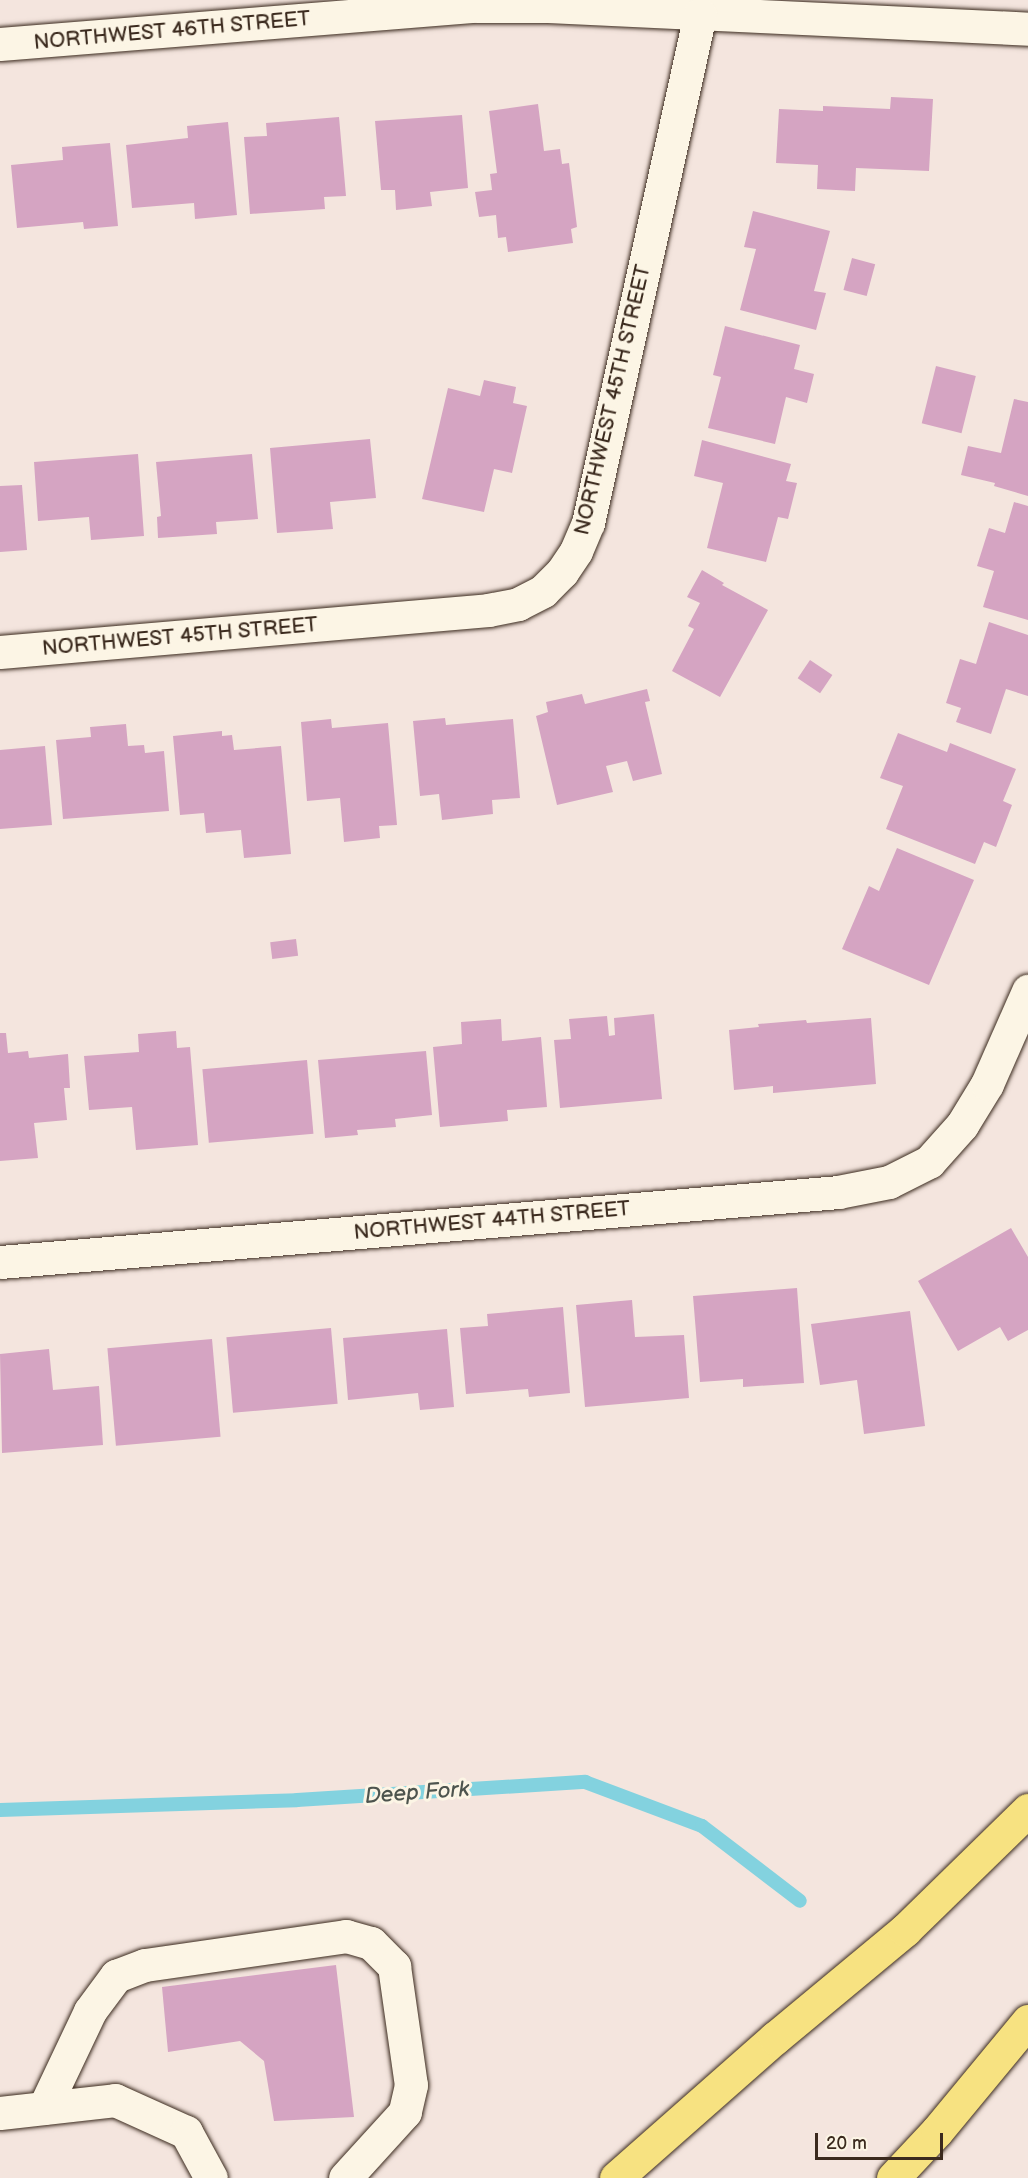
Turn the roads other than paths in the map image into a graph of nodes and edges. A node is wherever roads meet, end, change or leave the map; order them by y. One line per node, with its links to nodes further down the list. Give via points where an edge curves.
1 (700, 14): 2 (street, NORTHWEST 46TH STREET); 3 (street, NORTHWEST 46TH STREET, via 477,6); 4 (street, NORTHWEST 45TH STREET, via 588,523 576,551 543,591 518,604 488,610)
2 (1028, 29)
3 (0, 45)
4 (0, 652)
5 (1028, 991): 6 (street, NORTHWEST 44TH STREET, via 987,1084 962,1125 929,1162 889,1182 838,1192)
6 (0, 1262)
7 (1028, 1810): 13 (highway, via 905,1930)
8 (1028, 2021): 14 (highway)
9 (44, 2108): 10 (street); 11 (street, via 115,2100 186,2132); 12 (street, via 90,2011 116,1976 146,1965 346,1936 371,1943 394,1966 411,2085 405,2112)
10 (0, 2113)
11 (211, 2178)
12 (345, 2178)
13 (616, 2178)
14 (893, 2178)

